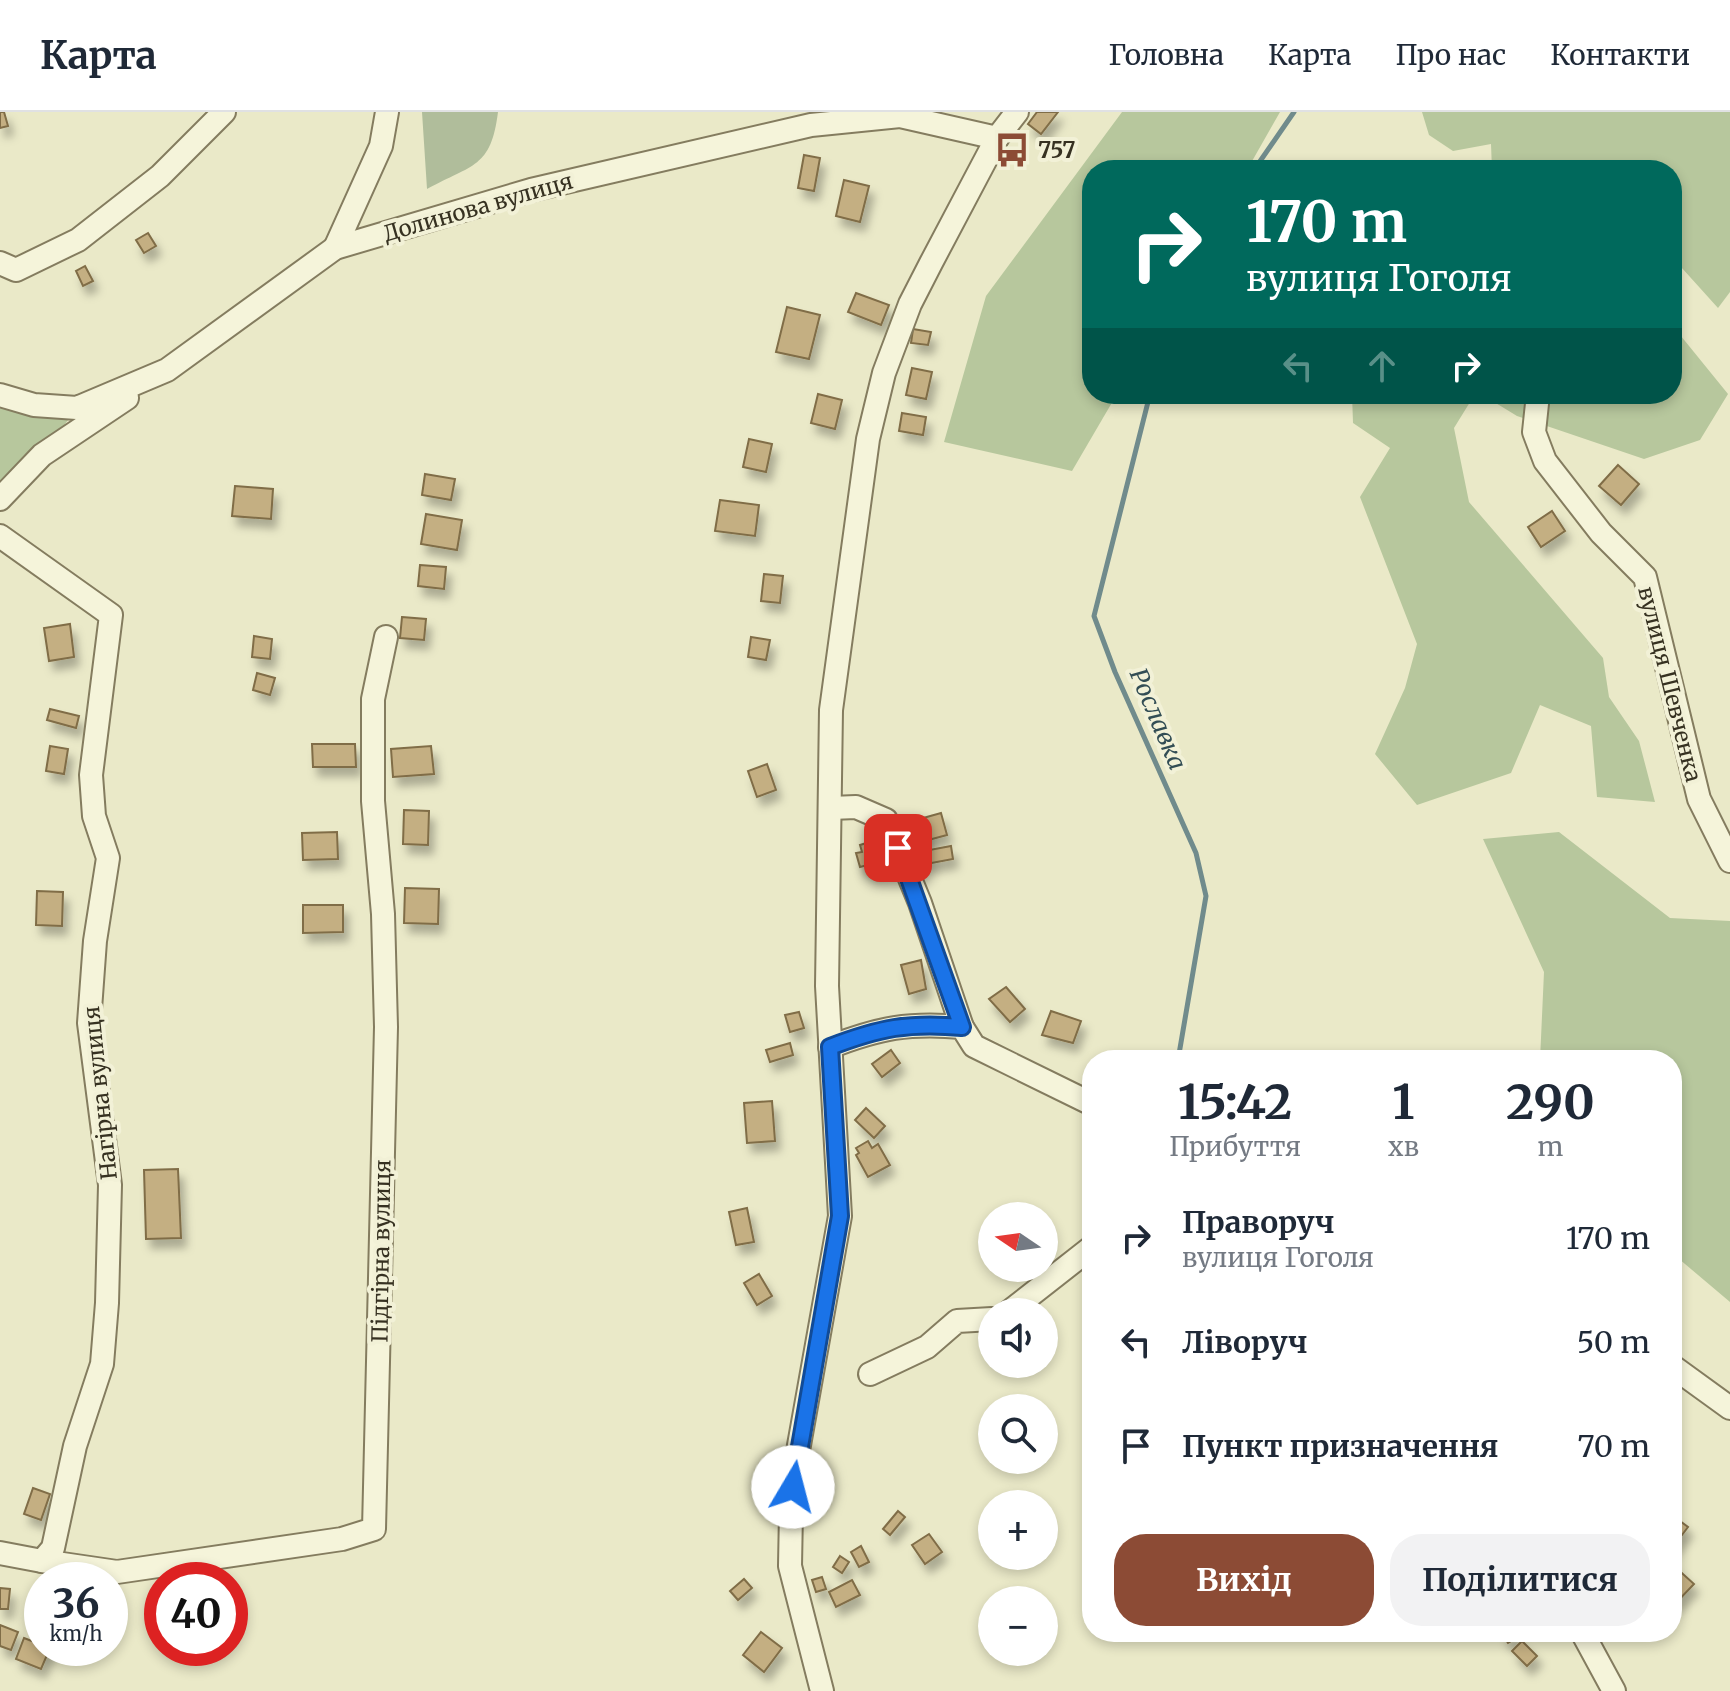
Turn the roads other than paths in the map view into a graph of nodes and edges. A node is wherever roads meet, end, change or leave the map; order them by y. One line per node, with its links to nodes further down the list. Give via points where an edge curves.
1 (224, 112): 6 (street, via 160,176 78,240 16,270)
2 (387, 112): 5 (street, via 381,146)
3 (1017, 112): 4 (street)
4 (997, 138): 5 (street, Долинова вулиця, via 900,116 811,125 531,190); 13 (street, via 910,304 884,373 868,439 831,710)
5 (335, 248): 7 (street, Долинова вулиця)
6 (0, 263)
7 (167, 370): 8 (street, Долинова вулиця, via 77,408 34,405); 10 (street, via 42,455)
8 (0, 395)
9 (1537, 404): 14 (street, вулиця Шевченка, via 1534,432 1545,461 1601,533 1645,577 1699,799)
10 (0, 499)
11 (0, 536): 25 (street, Нагірна вулиця, via 111,615 91,775 94,816 108,858 96,927 89,1023 110,1185 107,1303 102,1364 75,1446 53,1548)
12 (386, 637): 25 (street, Підгірна вулиця, via 373,699 373,801 386,1027 374,1529 342,1539 117,1572)
13 (831, 808): 15 (street, via 856,807 886,820); 16 (street)
14 (1730, 861)
15 (962, 1027): 16 (street, via 878,1029); 17 (street, via 974,1046)
16 (830, 1047): 27 (street, via 840,1216 796,1462 790,1566)
17 (1082, 1099)
18 (1082, 1255): 19 (street)
19 (1027, 1298)
20 (978, 1320): 22 (street, via 957,1321 927,1347)
21 (1682, 1373): 23 (street)
22 (870, 1374)
23 (1730, 1408)
24 (0, 1553): 25 (street)
25 (42, 1561)
26 (1587, 1642): 28 (street)
27 (822, 1691)
28 (1614, 1691)

